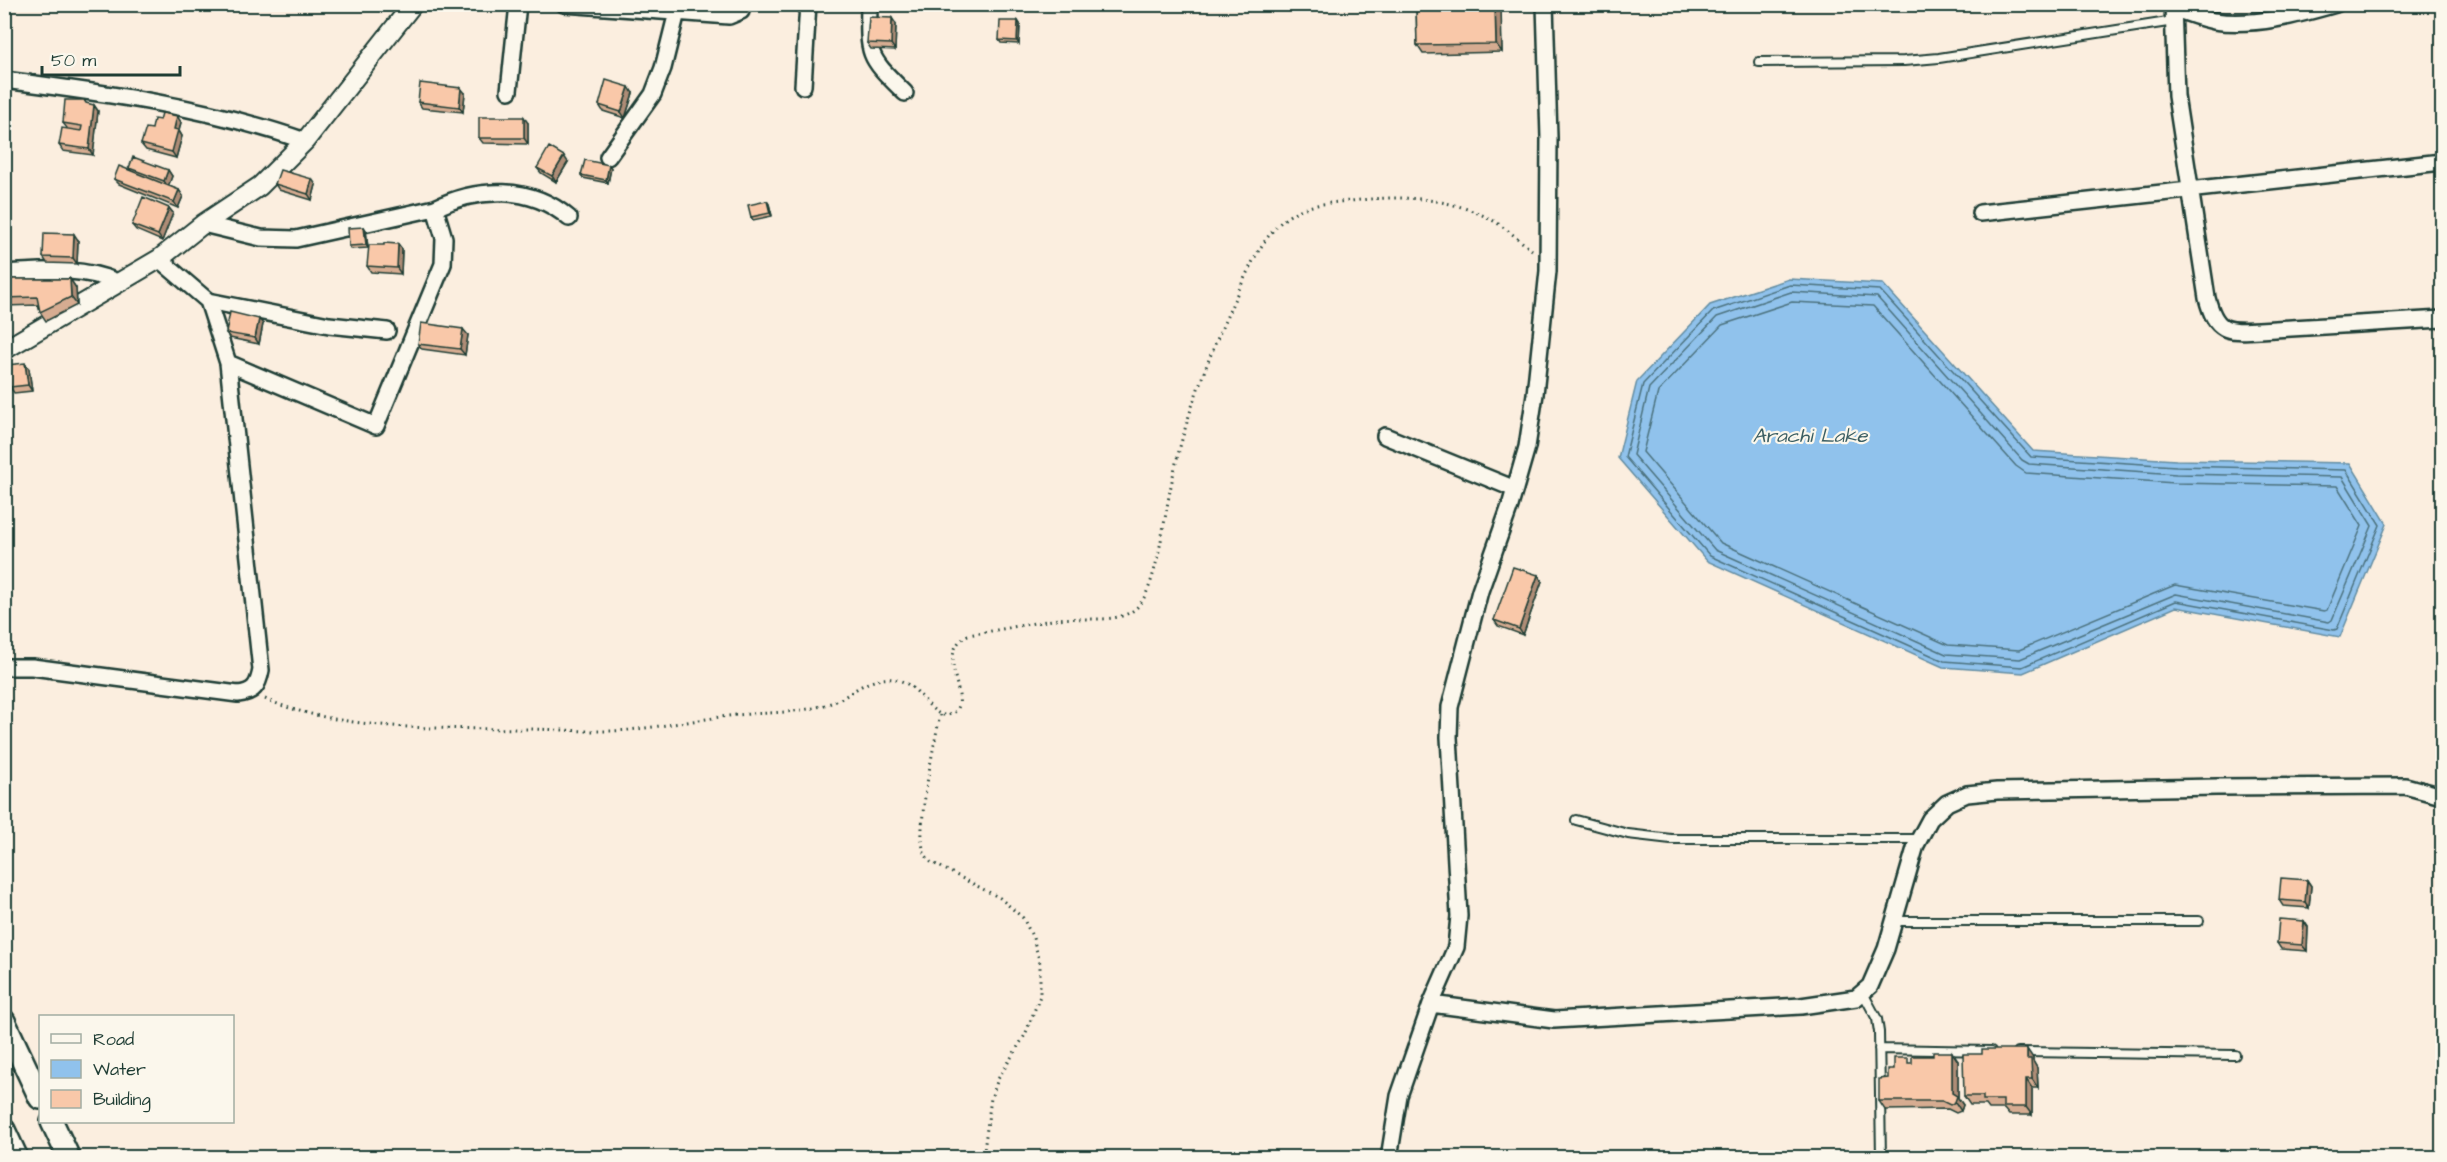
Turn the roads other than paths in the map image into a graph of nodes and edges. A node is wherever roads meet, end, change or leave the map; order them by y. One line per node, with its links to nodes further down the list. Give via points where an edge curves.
1 (413, 4): 16 (street)
2 (518, 4): 14 (street)
3 (564, 4): 10 (street)
4 (742, 4): 10 (street, via 741,11 729,15)
5 (808, 4): 13 (street)
6 (869, 4): 15 (street, via 871,55)
7 (1545, 4): 33 (street, via 1548,261 1535,394 1527,447)
8 (2336, 4): 9 (street, via 2306,13 2235,22)
9 (2173, 11): 11 (lane, via 1939,58); 19 (street, via 2176,96)
10 (677, 12): 17 (street, via 653,94)
11 (1760, 62)
12 (4, 80): 16 (street, via 92,91 232,118)
13 (803, 86)
14 (509, 91)
15 (905, 93)
16 (304, 141): 23 (street, via 260,186)
17 (608, 157)
18 (2442, 162): 19 (street)
19 (2189, 189): 21 (street); 28 (street, via 2207,298 2211,315 2220,327 2232,331)
20 (435, 208): 22 (street, via 452,199 489,193 523,194); 23 (street, via 296,239 261,238); 31 (street, via 444,238 443,264 376,426)
21 (1980, 213)
22 (569, 218)
23 (203, 224): 24 (street)
24 (159, 259): 26 (street); 27 (street)
25 (4, 273): 26 (street, via 72,270 99,274)
26 (117, 282): 30 (street)
27 (208, 301): 29 (street, via 329,325); 31 (street)
28 (2442, 319)
29 (387, 331)
30 (4, 350)
31 (228, 363): 34 (street, via 261,670 259,681 249,692 238,694)
32 (1385, 436): 33 (street)
33 (1515, 489): 41 (street, via 1480,591 1450,707 1459,916 1456,947)
34 (4, 667)
35 (2442, 796): 37 (street, via 2405,786 1997,791 1967,794 1947,803 1930,819)
36 (1575, 820): 37 (lane, via 1628,834 1671,839)
37 (1919, 839): 38 (street)
38 (1894, 921): 39 (lane); 40 (street, via 1870,986)
39 (2199, 921)
40 (1863, 993): 41 (street, via 1856,998 1801,1006 1554,1020); 43 (lane, via 1877,1019)
41 (1431, 1004): 52 (street, via 1399,1096)
42 (4, 1021): 47 (main road)
43 (1879, 1049): 44 (lane); 53 (lane)
44 (1998, 1051)
45 (2009, 1051): 46 (lane)
46 (2235, 1055)
47 (39, 1096)
48 (52, 1123): 51 (main road)
49 (4, 1130): 50 (main road)
50 (17, 1158)
51 (69, 1158)
52 (1389, 1158)
53 (1881, 1158)

